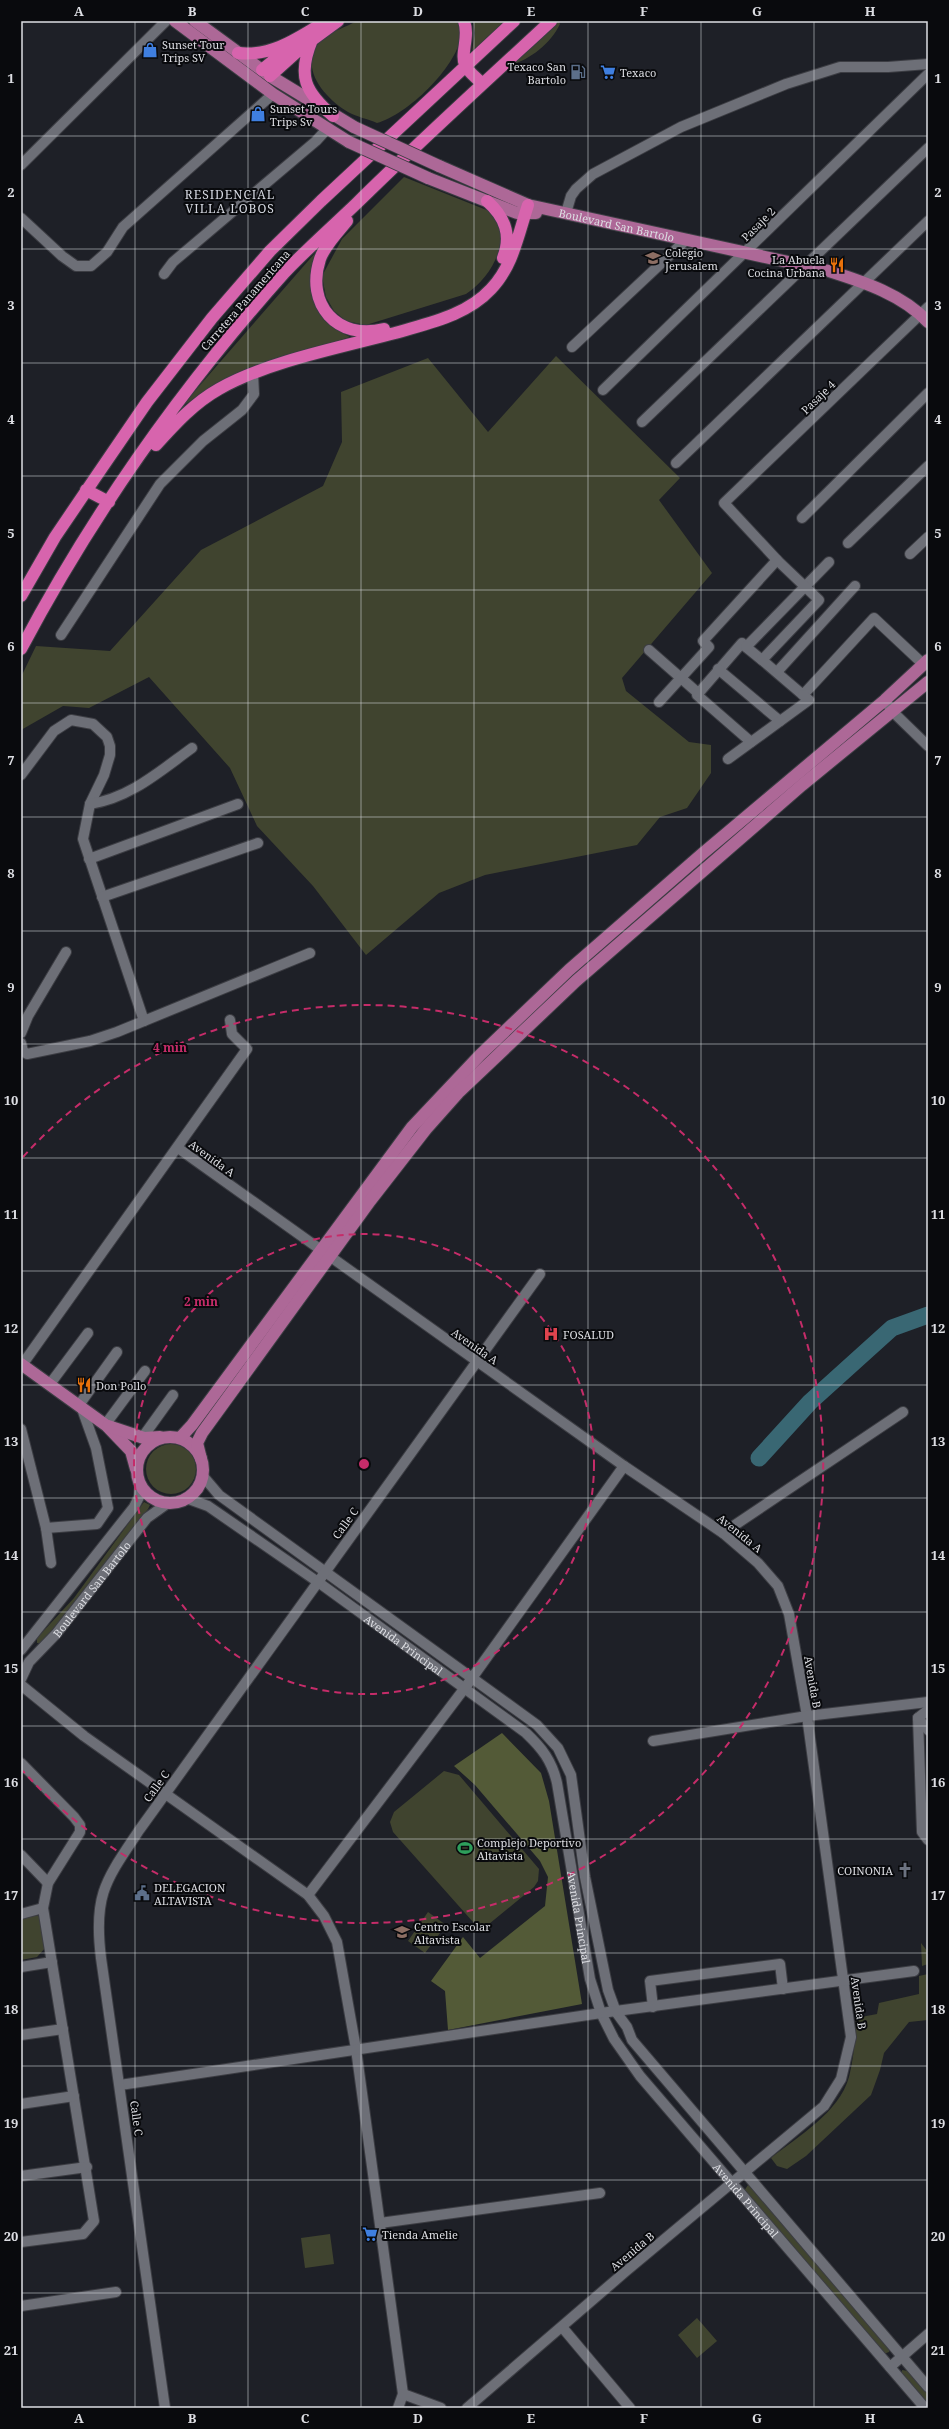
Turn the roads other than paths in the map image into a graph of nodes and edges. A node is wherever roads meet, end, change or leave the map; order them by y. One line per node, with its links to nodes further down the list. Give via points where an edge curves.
1 (166, 21): 20 (street)
2 (175, 21): 14 (main road)
3 (194, 21): 10 (main road)
4 (326, 21): 9 (highway)
5 (338, 21): 9 (highway)
6 (464, 21): 12 (highway, via 467,36 463,59)
7 (514, 21): 12 (highway, Carretera Panamericana)
8 (551, 21): 15 (highway, Carretera Panamericana)
9 (309, 37): 10 (highway, via 272,50 252,54); 14 (highway); 17 (highway, via 305,63 307,87 315,100)
10 (238, 52): 14 (main road)
11 (928, 64): 24 (street, via 840,67 786,84 681,127 593,174 571,196)
12 (466, 67): 15 (highway); 41 (highway, Carretera Panamericana, via 270,251 179,360)
13 (928, 74): 29 (street, Pasaje 2)
14 (261, 77): 16 (main road, Boulevard San Bartolo); 17 (main road, Boulevard San Bartolo)
15 (482, 84): 21 (highway, Carretera Panamericana)
16 (273, 94): 18 (main road, Boulevard San Bartolo); 25 (street, via 123,227 108,252 91,266 76,266)
17 (333, 116): 23 (main road, Boulevard San Bartolo, bridge)
18 (327, 129): 22 (main road, Boulevard San Bartolo, bridge, via 349,142 428,178); 31 (street, via 173,262)
19 (928, 148): 30 (street)
20 (21, 165)
21 (373, 187): 28 (highway, via 327,247 317,270 315,288 321,307 343,327 367,332 381,330 458,305 474,296 492,280); 42 (highway, Carretera Panamericana, via 287,270 225,342 175,406)
22 (487, 201): 23 (main road, Boulevard San Bartolo); 28 (highway, via 499,212 506,230)
23 (523, 209): 24 (main road, Boulevard San Bartolo); 28 (highway); 35 (highway, via 513,255 505,272 490,290 467,308 423,325)
24 (566, 213): 27 (main road, Boulevard San Bartolo)
25 (21, 218)
26 (928, 221): 32 (street)
27 (687, 239): 29 (main road, Boulevard San Bartolo); 34 (street)
28 (508, 246)
29 (747, 252): 30 (main road, Boulevard San Bartolo); 36 (street, Pasaje 2)
30 (807, 265): 32 (main road, Boulevard San Bartolo); 38 (street)
31 (164, 274)
32 (864, 282): 33 (main road, Boulevard San Bartolo); 39 (street)
33 (926, 314): 48 (street, Pasaje 4, via 724,503)
34 (572, 346)
35 (253, 374): 42 (highway, via 218,389 189,410); 53 (street, via 254,394 242,410 202,441 160,484)
36 (603, 390)
37 (928, 393): 44 (street)
38 (642, 422)
39 (676, 463)
40 (928, 466): 46 (street)
41 (86, 490): 43 (highway); 52 (highway, Carretera Panamericana)
42 (117, 490): 43 (highway, Carretera Panamericana)
43 (109, 502): 55 (highway, Carretera Panamericana, via 53,590)
44 (802, 518)
45 (928, 537): 47 (street)
46 (848, 543)
47 (910, 554)
48 (777, 560): 50 (street); 61 (street, via 703,642 709,647)
49 (829, 562): 50 (street)
50 (805, 586): 54 (street); 57 (street, via 819,600)
51 (855, 586): 60 (street)
52 (21, 596)
53 (61, 635)
54 (746, 647): 57 (street); 59 (street, via 742,643)
55 (21, 649)
56 (649, 650): 61 (street)
57 (762, 660): 60 (street)
58 (925, 662): 64 (street, via 874,618); 65 (main road)
59 (718, 669): 63 (street); 68 (street)
60 (777, 672): 64 (street)
61 (681, 678): 63 (street); 66 (street)
62 (928, 682): 67 (main road)
63 (698, 694): 69 (street)
64 (803, 695): 68 (street, via 809,700)
65 (885, 700): 67 (street); 86 (main road, via 587,955 480,1055 412,1127)
66 (659, 702)
67 (892, 711): 70 (street); 86 (main road, via 712,862 576,981 491,1060 426,1129)
68 (780, 722): 69 (street)
69 (751, 742): 72 (street)
70 (928, 746)
71 (192, 748): 74 (street, via 143,784 110,801)
72 (728, 759)
73 (21, 775): 74 (street, via 54,731 64,723 79,720 93,724 107,737 110,755 104,775)
74 (90, 804): 77 (street, via 84,839)
75 (238, 804): 77 (street)
76 (258, 843): 78 (street)
77 (89, 859): 78 (street)
78 (102, 897): 82 (street)
79 (66, 952): 83 (street, via 28,1016)
80 (310, 953): 82 (street)
81 (230, 1020): 85 (street, via 232,1034 247,1049)
82 (144, 1021): 84 (street, via 90,1041 27,1054 23,1051)
83 (21, 1033)
84 (21, 1043)
85 (178, 1148): 86 (street, Avenida A); 91 (street)
86 (325, 1254): 90 (street, Avenida A); 101 (main road); 103 (main road, via 202,1433 197,1443)
87 (540, 1274): 90 (street, Calle C)
88 (88, 1333): 93 (street)
89 (117, 1352): 95 (street)
90 (476, 1361): 104 (street, Avenida A); 114 (street, Calle C)
91 (22, 1364): 93 (main road)
92 (145, 1371): 97 (street)
93 (50, 1384): 95 (main road)
94 (173, 1395): 100 (street)
95 (80, 1406): 97 (main road); 102 (street)
96 (903, 1412): 111 (street)
97 (103, 1423): 100 (main road); 102 (street); 105 (main road, via 131,1451)
98 (21, 1429): 110 (street)
99 (164, 1437): 100 (main road); 101 (main road); 105 (main road, via 152,1442 143,1450)
100 (142, 1438)
101 (180, 1438): 103 (main road, via 193,1446)
102 (96, 1448): 110 (street, via 108,1508 97,1524)
103 (201, 1459): 106 (main road)
104 (624, 1466): 111 (street, Avenida A); 119 (street)
105 (137, 1471): 107 (main road)
106 (202, 1475): 108 (main road, via 199,1485); 114 (street, Avenida Principal, via 219,1495)
107 (140, 1485): 109 (main road, via 151,1497); 116 (street, Boulevard San Bartolo, via 139,1497 134,1507)
108 (186, 1498): 109 (main road); 115 (street, Avenida Principal, via 208,1506)
109 (168, 1503): 118 (street, Boulevard San Bartolo, via 150,1515)
110 (46, 1528): 113 (street)
111 (724, 1533): 112 (street, Avenida A)
112 (758, 1563): 125 (street, Avenida B, via 778,1586 789,1614)
113 (51, 1564)
114 (325, 1571): 115 (street, Calle C); 119 (street, Avenida Principal)
115 (318, 1582): 122 (street, Avenida Principal); 132 (street, Calle C)
116 (29, 1642): 117 (street, Boulevard San Bartolo); 118 (street)
117 (21, 1650)
118 (39, 1653): 120 (street, Boulevard San Bartolo, via 29,1662)
119 (471, 1678): 122 (street); 145 (street, Avenida Principal, via 537,1725 558,1748 571,1775 585,1877 608,1990)
120 (21, 1679)
121 (21, 1685): 132 (street, via 84,1736)
122 (463, 1688): 136 (street); 146 (street, Avenida Principal, via 526,1733 540,1746 554,1769 590,1979)
123 (928, 1702): 125 (street)
124 (928, 1710): 126 (street)
125 (807, 1716): 128 (street); 142 (street, Avenida B)
126 (918, 1718): 127 (street); 130 (street)
127 (928, 1730)
128 (653, 1741)
129 (21, 1764): 135 (street, via 80,1825 75,1842)
130 (920, 1774): 131 (street); 133 (street, via 922,1832)
131 (928, 1784)
132 (166, 1793): 136 (street); 150 (street, Calle C, via 112,1871 100,1897 97,1929)
133 (928, 1840)
134 (21, 1855): 135 (street)
135 (48, 1883): 137 (street)
136 (308, 1895): 149 (street, via 324,1916 337,1942)
137 (43, 1908): 138 (street); 139 (street)
138 (21, 1914)
139 (52, 1962): 140 (street); 147 (street)
140 (21, 1967)
141 (914, 1971): 142 (street)
142 (844, 1981): 143 (street); 154 (street, Avenida B, via 851,2037 841,2079 824,2106)
143 (783, 1989): 144 (street); 144 (street, via 780,1964 650,1981)
144 (653, 2008): 145 (street)
145 (616, 2012): 146 (street); 154 (street, Avenida Principal, via 642,2054)
146 (601, 2013): 149 (street); 156 (street, Avenida Principal, via 614,2039 640,2076)
147 (63, 2029): 148 (street); 151 (street)
148 (21, 2035)
149 (356, 2048): 150 (street); 158 (street)
150 (120, 2085): 168 (street, Calle C)
151 (74, 2096): 152 (street); 153 (street)
152 (21, 2104)
153 (87, 2167): 155 (street); 159 (street, via 94,2220 90,2228 83,2234)
154 (745, 2172): 156 (street, Avenida B); 164 (street, Avenida Principal)
155 (21, 2176)
156 (731, 2183): 162 (street, Avenida B); 165 (street, Avenida Principal)
157 (600, 2193): 158 (street)
158 (380, 2223): 167 (street)
159 (21, 2242)
160 (116, 2292): 161 (street)
161 (21, 2306)
162 (562, 2327): 171 (street, Avenida B); 172 (street)
163 (928, 2334): 164 (street)
164 (902, 2356): 165 (street); 166 (street, Avenida Principal)
165 (890, 2367): 173 (street, Avenida Principal)
166 (928, 2387)
167 (403, 2394): 169 (street); 170 (street)
168 (165, 2408)
169 (398, 2408)
170 (441, 2408)
171 (467, 2408)
172 (630, 2408)
173 (925, 2408)

